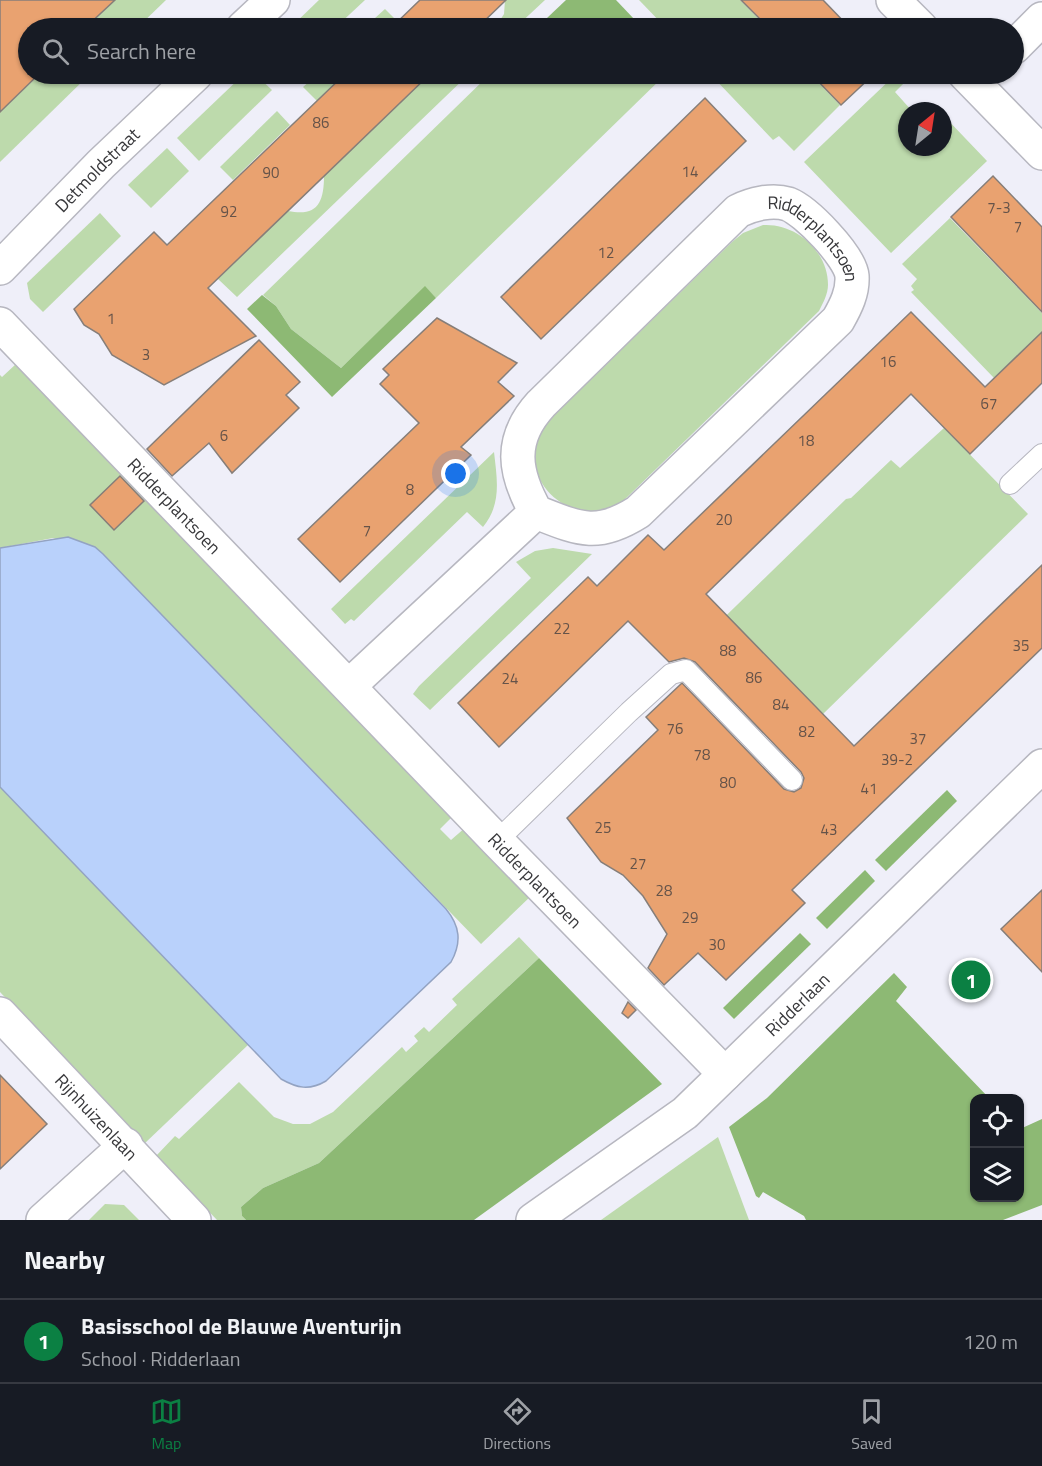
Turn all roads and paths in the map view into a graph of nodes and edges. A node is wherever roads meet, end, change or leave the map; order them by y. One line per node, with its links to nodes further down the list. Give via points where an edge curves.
1 (273, 0): 3 (street)
2 (893, 0): 4 (street)
3 (254, 18)
4 (911, 18)
5 (1042, 19): 6 (street)
6 (1024, 37)
7 (185, 84): 10 (street, Detmoldstraat)
8 (981, 84): 9 (street)
9 (1042, 153)
10 (0, 268)
11 (0, 324): 15 (street, Ridderplantsoen)
12 (1042, 454): 13 (lane)
13 (1010, 484)
14 (536, 512): 14 (street, Ridderplantsoen, via 594,530 617,525 638,512 838,320 851,290 852,274 846,259 802,212 786,204 767,203 752,204 738,211 531,416 516,459 524,490); 15 (street)
15 (349, 686): 18 (street, Ridderplantsoen)
16 (1042, 766): 20 (street, Ridderlaan)
17 (792, 780): 18 (lane, via 686,670 671,674)
18 (497, 842): 20 (street, Ridderplantsoen)
19 (0, 1014): 21 (street, Rijnhuizenlaan)
20 (725, 1074): 24 (street, Ridderlaan, via 685,1113)
21 (126, 1144): 22 (street); 23 (street, Rijnhuizenlaan)
22 (42, 1220)
23 (194, 1220)
24 (533, 1220)

